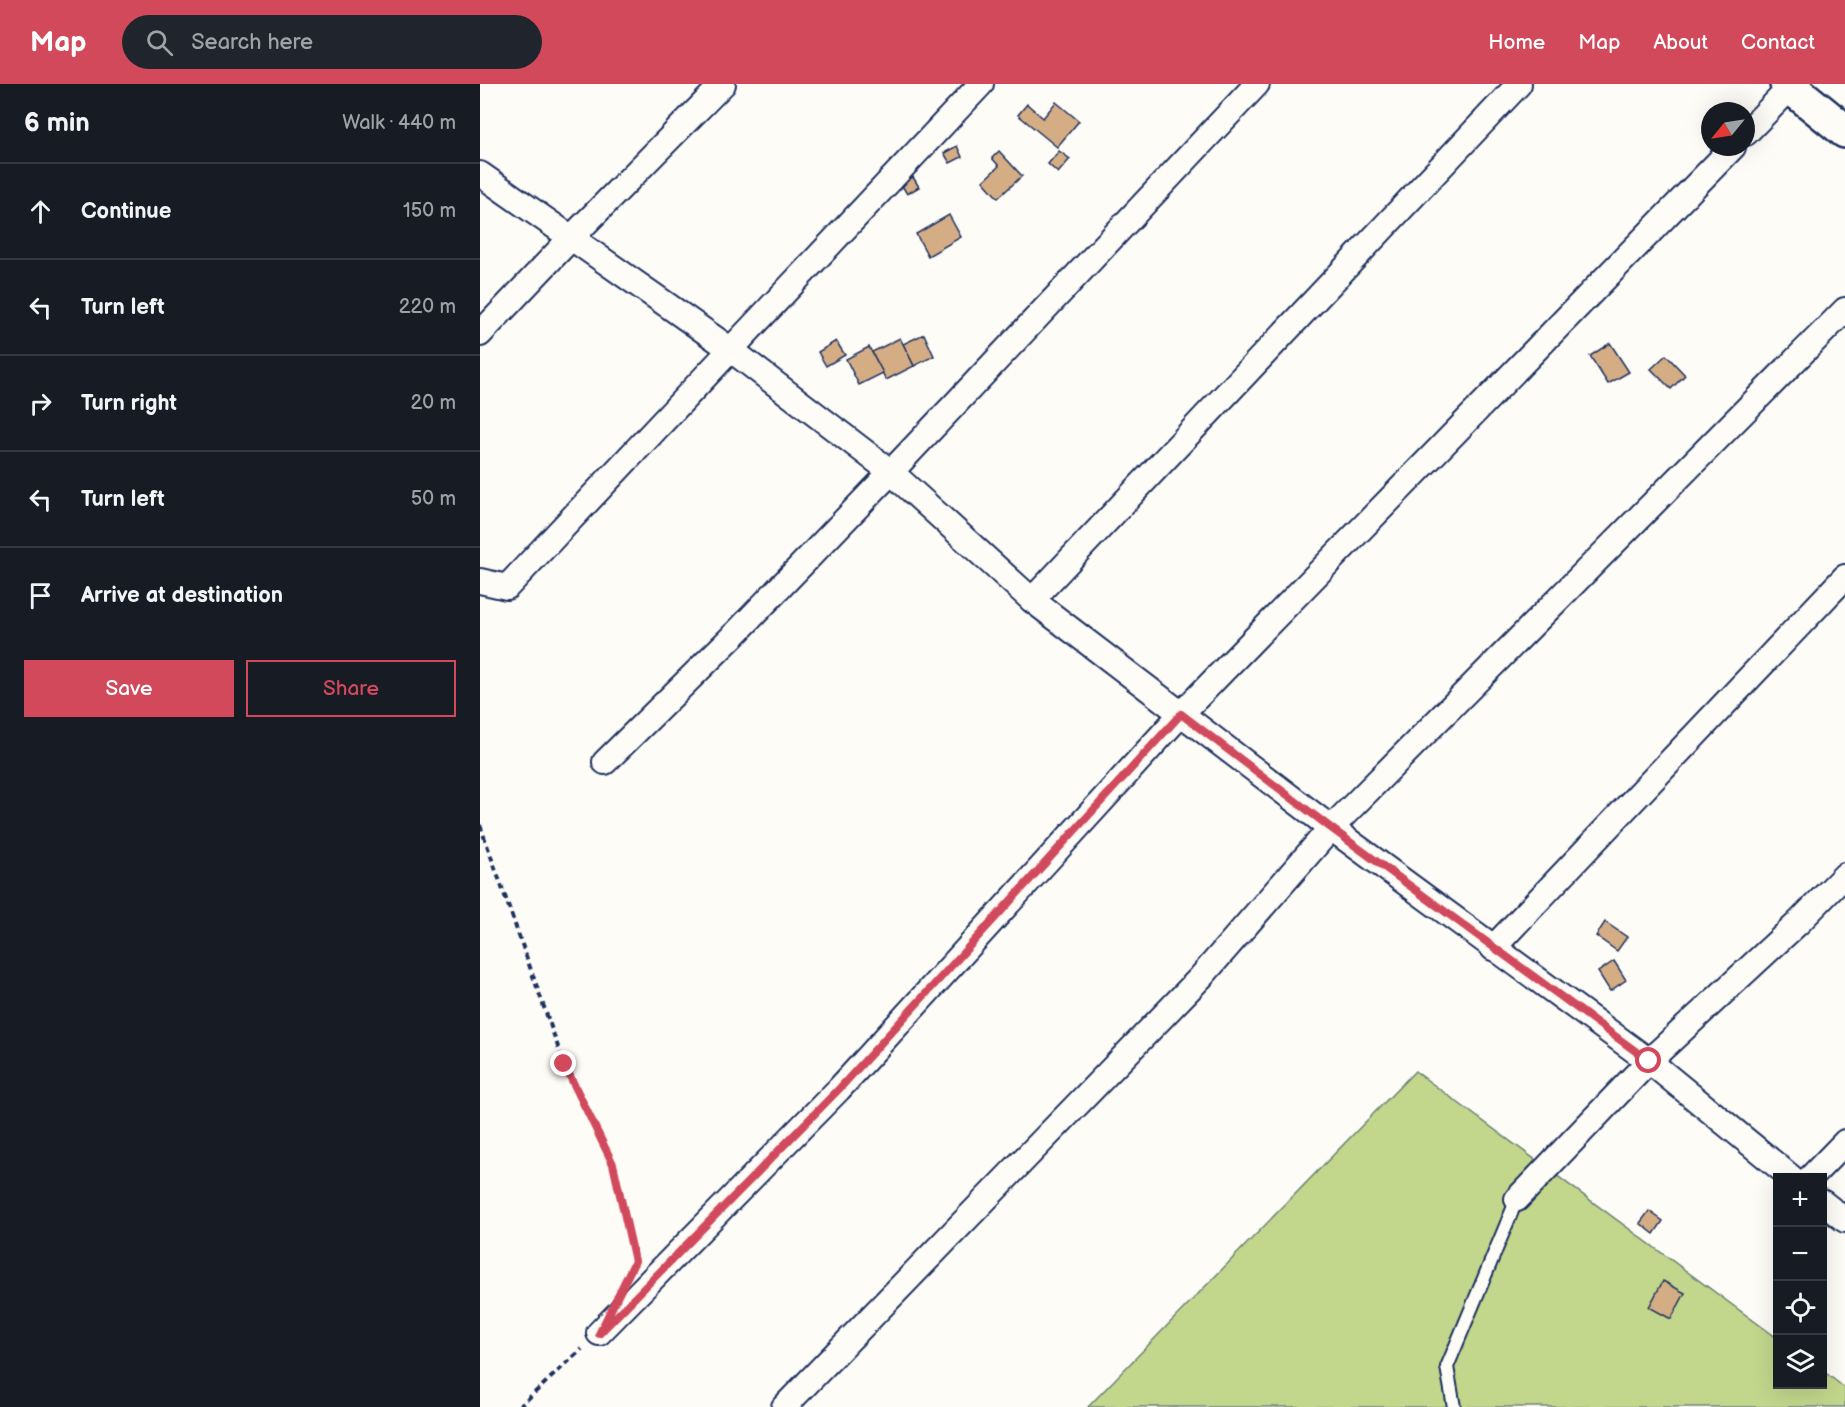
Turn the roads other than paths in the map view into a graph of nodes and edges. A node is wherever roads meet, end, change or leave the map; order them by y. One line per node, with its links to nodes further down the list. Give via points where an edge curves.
1 (723, 84): 10 (street)
2 (981, 84): 13 (street)
3 (1257, 84): 14 (street)
4 (1519, 84): 17 (street)
5 (1789, 86): 6 (street); 7 (main road)
6 (1755, 123)
7 (1845, 131)
8 (1724, 156): 18 (street)
9 (480, 174): 10 (street)
10 (571, 238): 12 (street); 13 (street)
11 (1845, 310): 20 (street)
12 (480, 334)
13 (730, 349): 14 (street); 16 (street, via 507,587)
14 (891, 472): 17 (street); 19 (street)
15 (1845, 577): 22 (street)
16 (480, 581)
17 (1032, 600): 18 (street)
18 (1181, 714): 20 (street); 30 (street, via 839,1089)
19 (605, 762)
20 (1331, 828): 22 (street); 31 (street, via 1201,976)
21 (1845, 875): 23 (street)
22 (1493, 948): 23 (street)
23 (1649, 1061): 25 (street); 27 (street)
24 (1845, 1142): 26 (street)
25 (1786, 1173)
26 (1815, 1173)
27 (1517, 1199): 32 (lane, via 1447,1367)
28 (1827, 1206): 29 (street)
29 (1845, 1220)
30 (599, 1334)
31 (784, 1407)
32 (1454, 1407)

